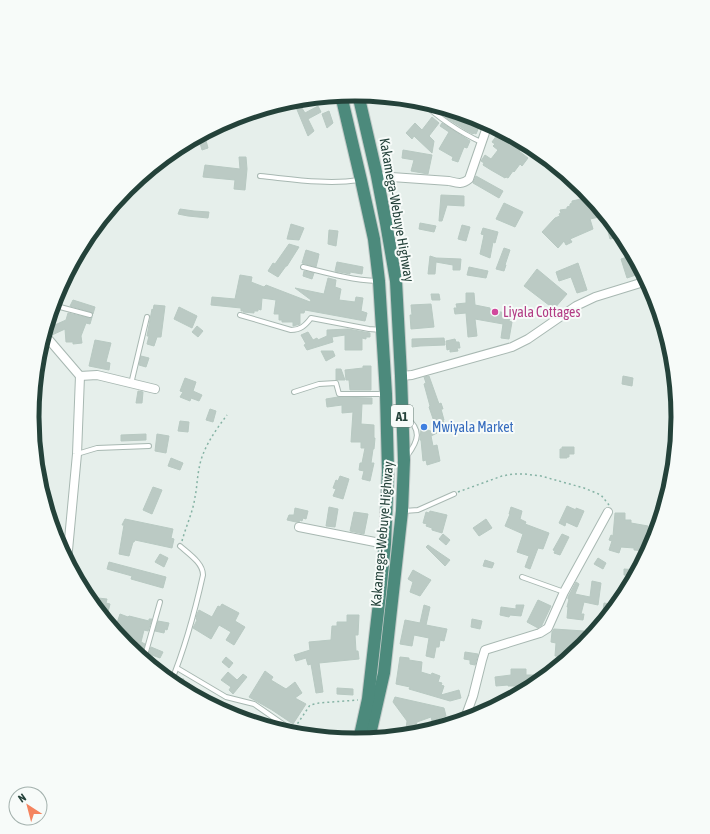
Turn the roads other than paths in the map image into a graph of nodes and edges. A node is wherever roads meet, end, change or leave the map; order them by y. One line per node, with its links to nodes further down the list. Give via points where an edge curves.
1 (360, 101): 7 (highway, Kakamega-Webuye Highway / A1)
2 (342, 102): 8 (highway, Kakamega-Webuye Highway / A1)
3 (432, 111): 5 (lane, via 454,127)
4 (486, 130): 5 (street)
5 (482, 142): 7 (street, via 468,179 462,183)
6 (260, 176): 8 (lane, via 346,182)
7 (377, 176): 19 (highway, Kakamega-Webuye Highway / A1, via 396,281)
8 (361, 180): 10 (highway, Kakamega-Webuye Highway / A1, via 374,239)
9 (304, 267): 10 (lane, via 344,277)
10 (379, 281): 16 (highway, Kakamega-Webuye Highway / A1)
11 (641, 283): 19 (street, via 595,297 576,306 512,347)
12 (59, 307): 13 (lane)
13 (90, 315)
14 (240, 315): 16 (lane, via 290,330 300,329 311,318)
15 (148, 316): 20 (lane)
16 (383, 331): 23 (highway, Kakamega-Webuye Highway / A1)
17 (49, 340): 18 (street)
18 (80, 376): 20 (street, via 97,375); 25 (street)
19 (401, 376): 27 (highway, Kakamega-Webuye Highway / A1, via 404,460)
20 (131, 384): 21 (street)
21 (155, 389)
22 (294, 392): 23 (lane, via 319,384 336,383 339,394)
23 (386, 394): 30 (highway, Kakamega-Webuye Highway / A1, via 388,471)
24 (149, 446): 25 (lane, via 97,448)
25 (77, 454): 32 (street)
26 (454, 494): 27 (lane, via 418,510)
27 (402, 511): 41 (highway, Kakamega-Webuye Highway / A1, via 384,673)
28 (608, 512): 34 (street)
29 (298, 527): 30 (street)
30 (385, 544): 42 (highway, Kakamega-Webuye Highway / A1, via 368,699)
31 (180, 546): 37 (lane, via 196,560 203,570 203,575)
32 (68, 549)
33 (522, 577): 34 (lane)
34 (564, 592): 39 (street, via 548,628 540,633 485,650)
35 (160, 602): 36 (lane)
36 (146, 654)
37 (177, 668): 38 (lane); 40 (lane, via 226,697 254,704)
38 (174, 676)
39 (468, 712)
40 (284, 725)
41 (371, 732)
42 (361, 733)

